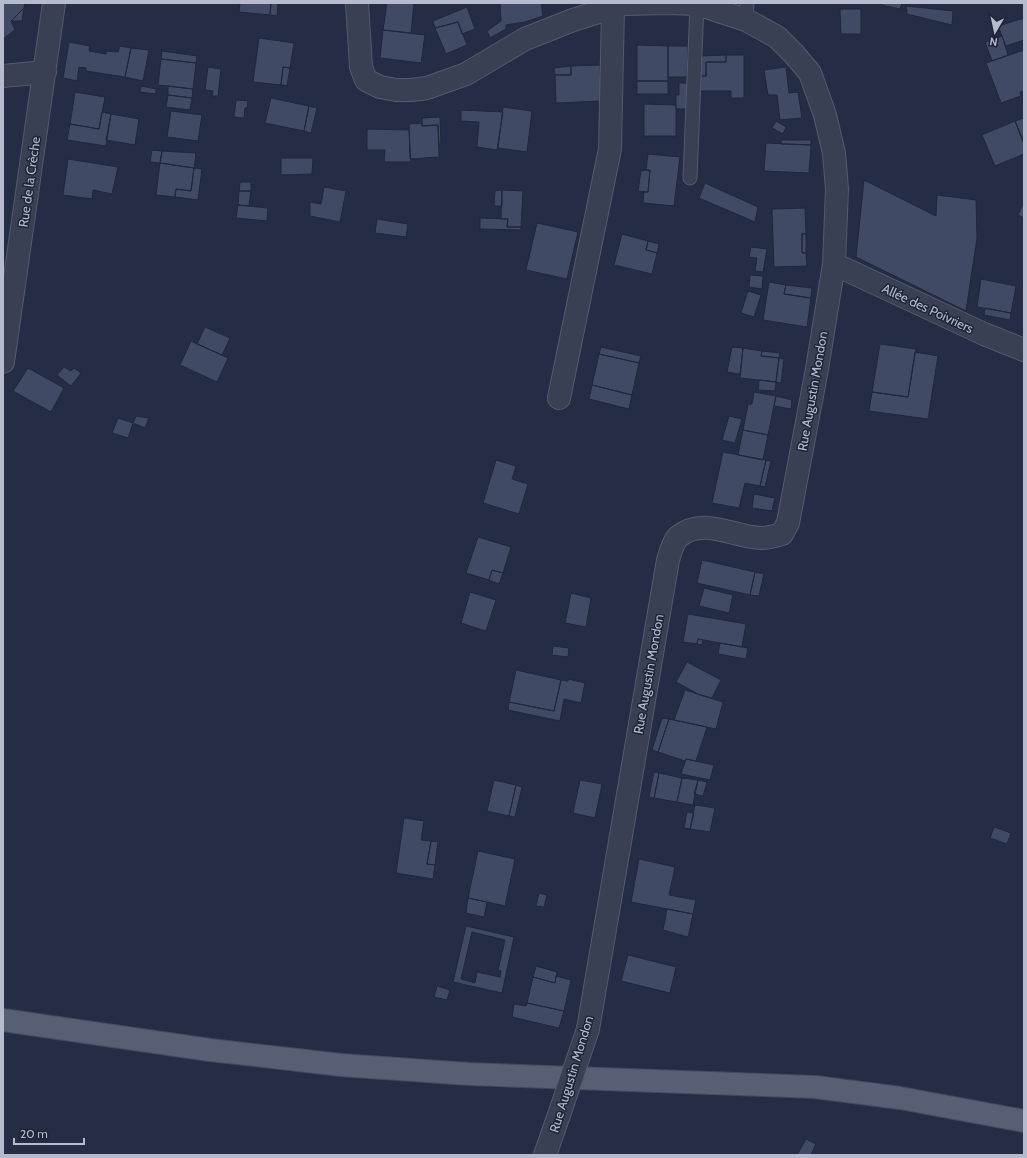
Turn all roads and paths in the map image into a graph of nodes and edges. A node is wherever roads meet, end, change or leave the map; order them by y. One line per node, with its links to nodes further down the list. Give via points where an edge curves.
1 (54, 3): 6 (street, Rue de la Crèche)
2 (357, 3): 4 (street, Rue Augustin Mondon, via 361,67 366,80 380,87 396,90 427,88 448,82 525,39)
3 (697, 4): 4 (street, Rue Augustin Mondon, via 624,4); 5 (street, Rue Augustin Mondon); 8 (lane)
4 (613, 8): 12 (street, via 610,149)
5 (747, 11): 9 (street, Rue Augustin Mondon, via 777,37 810,73 826,115 834,153 837,189)
6 (44, 72): 7 (street); 11 (street, Rue de la Crèche)
7 (3, 76)
8 (690, 178)
9 (834, 264): 10 (street, Allée des Poivriers); 15 (street, Rue Augustin Mondon, bridge, via 788,523 782,534 772,538 760,538 702,527 690,530 677,538 668,560 588,1029)
10 (1024, 350)
11 (3, 362)
12 (559, 398)
13 (3, 1020): 14 (main road, via 202,1049 341,1065 469,1074 815,1087 900,1098)
14 (1024, 1121)
15 (545, 1155)

